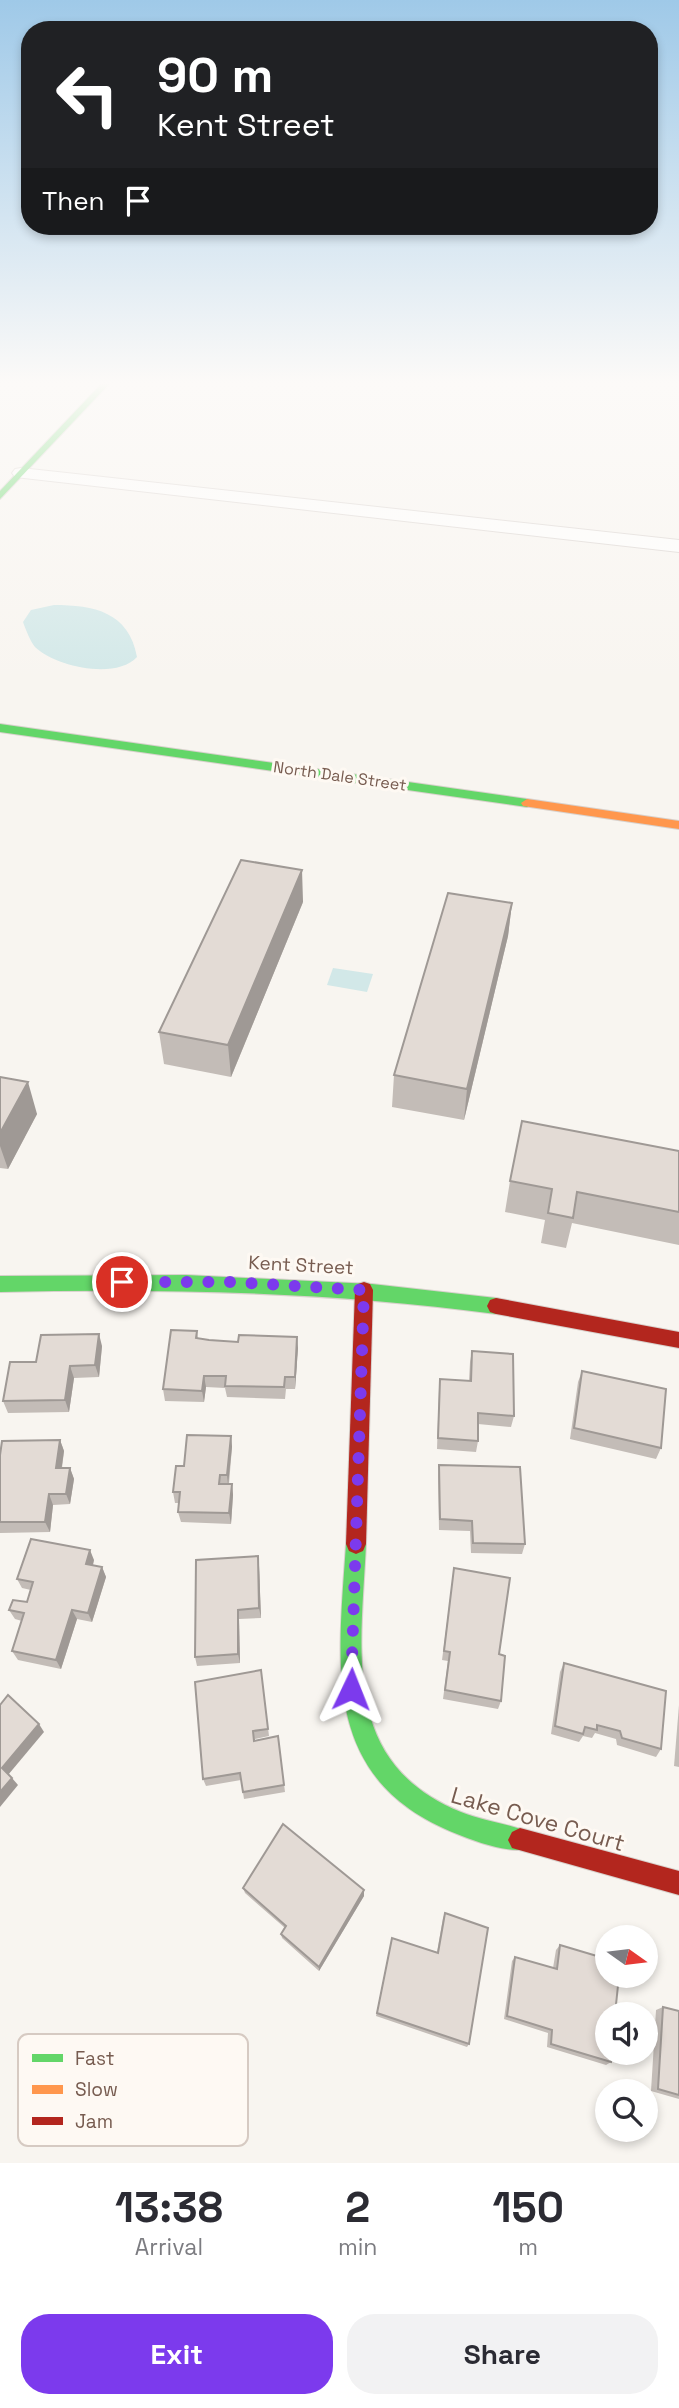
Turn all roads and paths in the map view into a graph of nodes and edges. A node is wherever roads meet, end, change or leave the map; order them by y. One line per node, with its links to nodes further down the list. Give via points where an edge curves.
1 (13, 482): 3 (street)
2 (102, 482): 4 (street)
3 (0, 496)
4 (679, 546)
5 (0, 728): 6 (street, North Dale Street)
6 (679, 825)
7 (0, 1284): 8 (street, Kent Street, via 229,1282)
8 (364, 1290): 9 (street, Kent Street, via 478,1303); 10 (street, Lake Cove Court, via 351,1689 369,1754 392,1785 422,1808 454,1822)
9 (679, 1340)
10 (679, 1883)

